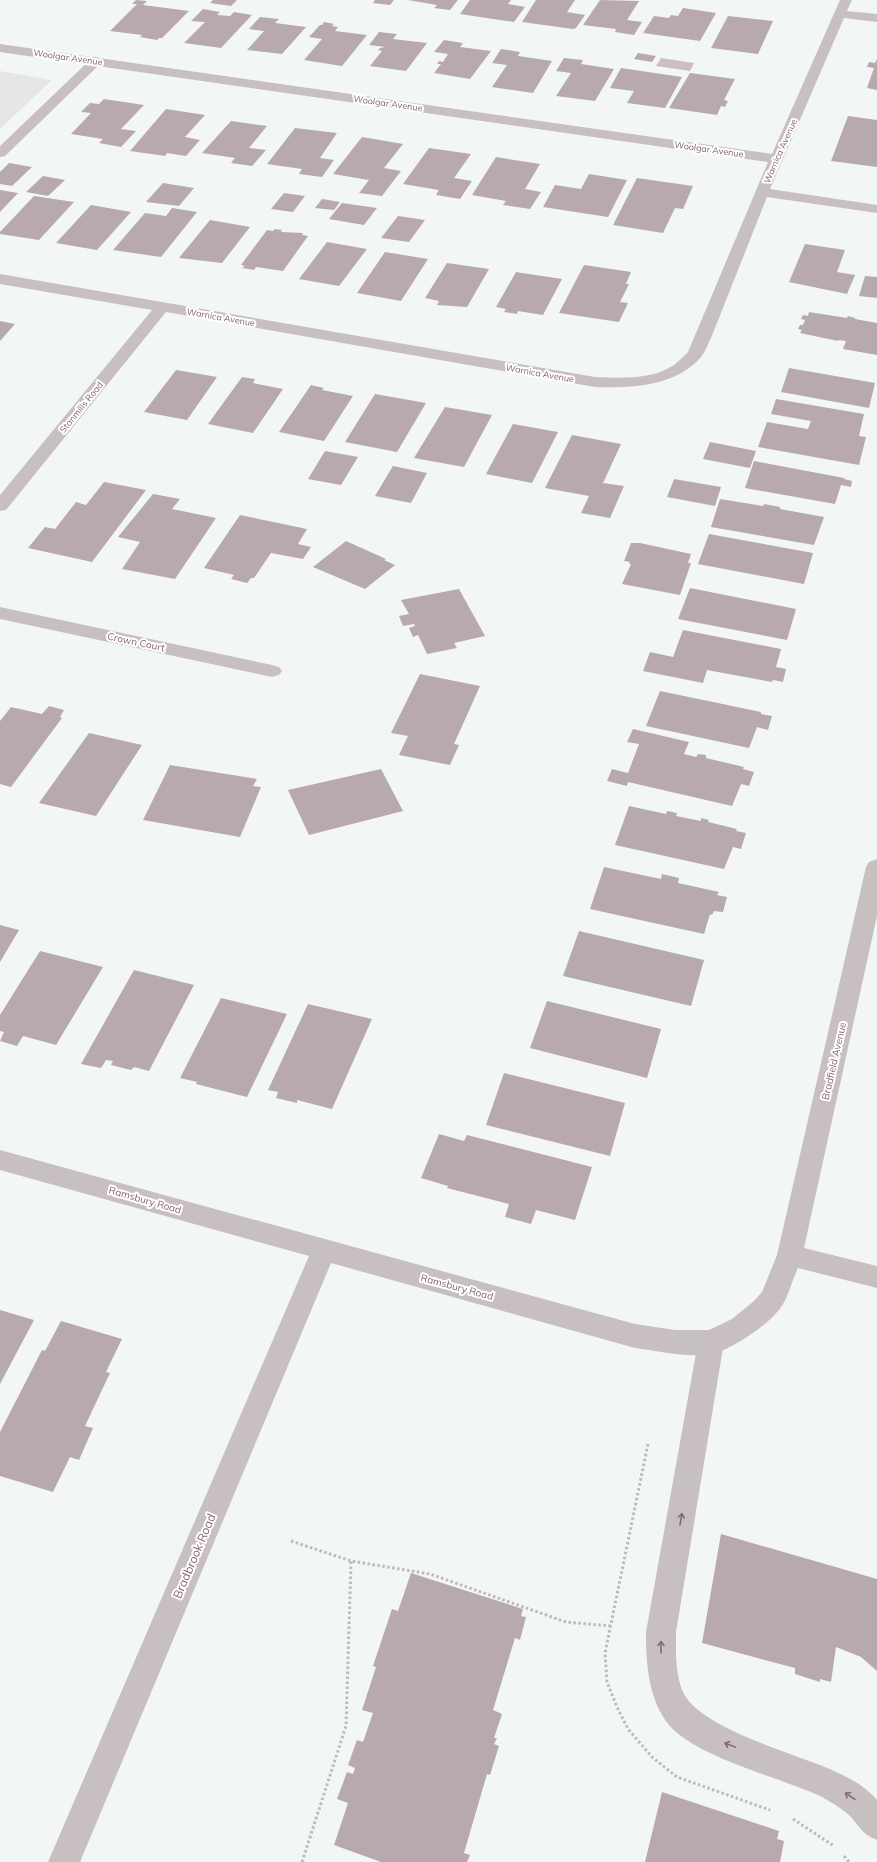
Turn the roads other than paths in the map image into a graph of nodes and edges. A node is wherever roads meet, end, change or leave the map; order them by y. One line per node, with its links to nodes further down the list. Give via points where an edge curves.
1 (843, 7): 2 (street); 6 (street, Warnica Avenue)
2 (877, 18)
3 (0, 48): 4 (street, Woolgar Avenue)
4 (96, 61): 5 (street); 6 (street, Woolgar Avenue)
5 (0, 153)
6 (777, 159): 7 (street, Warnica Avenue)
7 (762, 192): 8 (street); 10 (street, Warnica Avenue, via 695,354 689,362 674,371 641,381 595,382)
8 (877, 209)
9 (0, 279): 10 (street, Warnica Avenue)
10 (162, 307): 11 (street, Stanmills Road)
11 (0, 506)
12 (0, 613): 13 (street, Crown Court)
13 (272, 671)
14 (877, 867): 17 (street, Bradfield Avenue)
15 (0, 1160): 16 (street, Ramsbury Road)
16 (324, 1250): 19 (street, Ramsbury Road, via 635,1336 675,1342); 21 (street, Bradbrook Road)
17 (790, 1255): 18 (street); 19 (street, Ramsbury Road, via 772,1300 741,1327)
18 (877, 1277)
19 (710, 1342): 20 (street, one-way to 19, via 860,1804 831,1785 721,1742 704,1732 681,1714 672,1702 665,1682 661,1664 661,1632)
20 (877, 1824)
21 (64, 1862)

